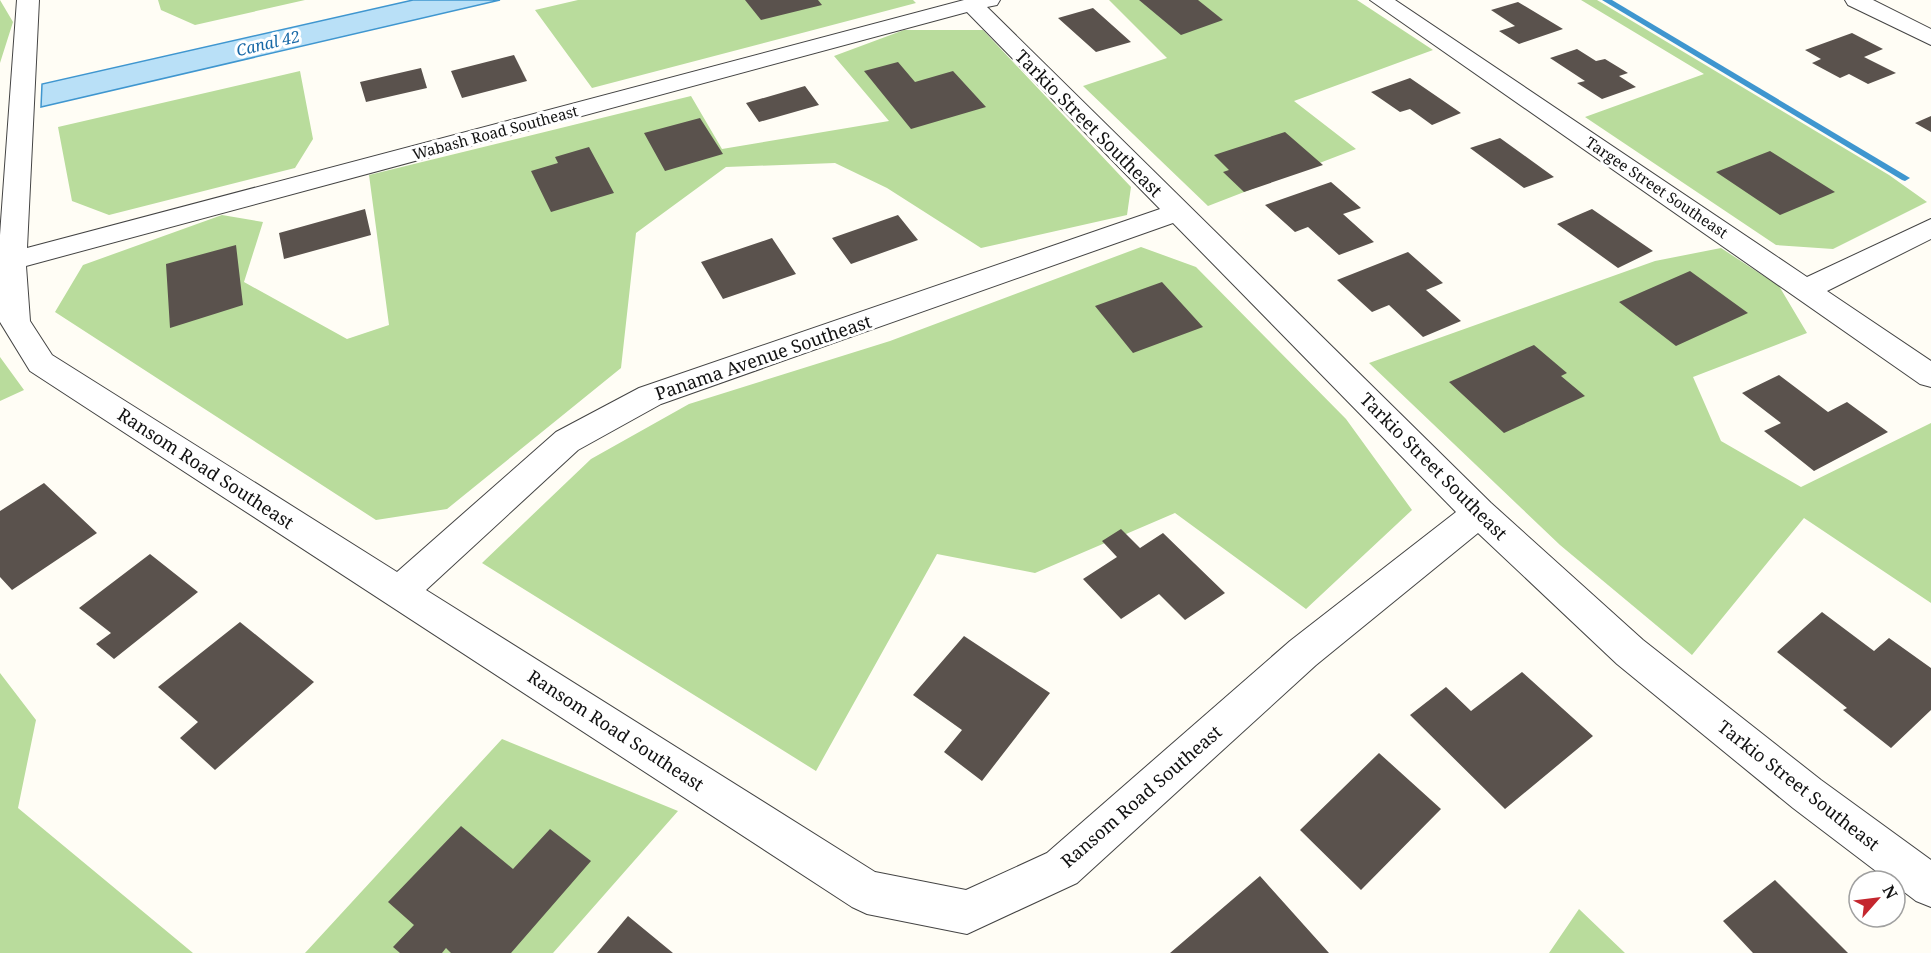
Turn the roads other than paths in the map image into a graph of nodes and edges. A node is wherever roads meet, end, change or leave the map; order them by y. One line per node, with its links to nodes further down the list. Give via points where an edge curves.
1 (28, 0): 8 (street, Ransom Road Southeast)
2 (1381, 0): 9 (street, Targee Street Southeast)
3 (1856, 0): 5 (street)
4 (981, 2): 6 (street, Tarkio Street Southeast); 8 (street, Wabash Road Southeast)
5 (1931, 38)
6 (1178, 212): 11 (street, Tarkio Street Southeast); 12 (street, Panama Avenue Southeast, via 650,396 567,441)
7 (1931, 228): 9 (street)
8 (6, 262): 12 (street, Ransom Road Southeast, via 15,322 41,363)
9 (1807, 289): 10 (street, Targee Street Southeast)
10 (1931, 376)
11 (1479, 513): 12 (street, Ransom Road Southeast, via 1303,653 1062,868 967,912 867,891); 13 (street, Tarkio Street Southeast, via 1630,652 1807,794)
12 (399, 592)
13 (1931, 886)

